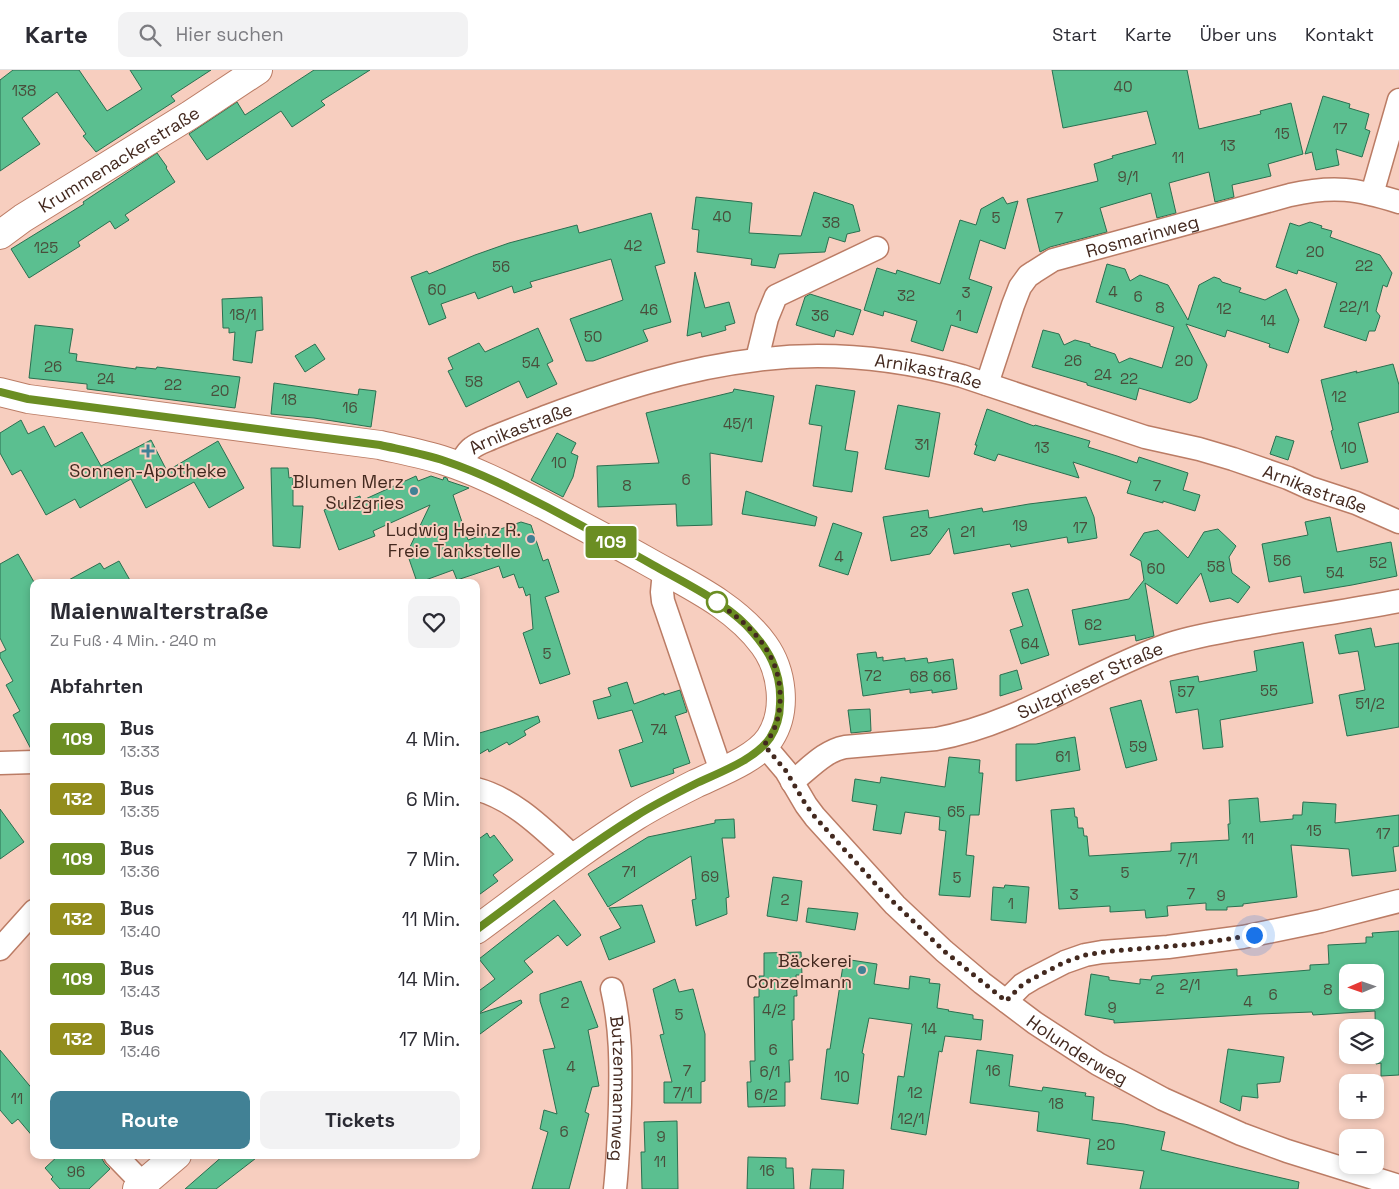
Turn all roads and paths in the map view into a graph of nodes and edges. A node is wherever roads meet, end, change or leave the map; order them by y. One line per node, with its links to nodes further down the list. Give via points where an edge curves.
1 (241, 75): 5 (main road, Krummenackerstraße, via 190,115)
2 (1399, 100): 3 (street)
3 (1372, 194): 4 (street, Rosmarinweg); 8 (street, Rosmarinweg, via 1334,188 1301,192 1046,264 1028,276 1017,294)
4 (1399, 202)
5 (0, 235)
6 (877, 248): 7 (street, via 776,296)
7 (757, 359): 8 (street, Arnikastraße, via 815,356 878,359 939,370); 10 (street, Arnikastraße, via 654,381 566,409 477,444)
8 (987, 384): 11 (street, Arnikastraße, via 1145,437 1233,459 1356,503)
9 (0, 392): 10 (main road, via 28,399 380,445)
10 (459, 466): 12 (main road, via 506,486)
11 (1399, 522)
12 (664, 571): 14 (main road, via 736,615 772,657 779,680 779,714); 17 (street, via 663,601)
13 (1399, 601): 18 (street, Sulzgrieser Straße, via 1178,642 1114,667 988,726 936,739 833,750)
14 (764, 745): 17 (main road); 18 (street, Holunderweg)
15 (30, 762): 16 (street)
16 (0, 763)
17 (721, 771): 20 (main road, via 645,811)
18 (792, 782): 26 (street, Holunderweg, via 815,817 896,905 950,956)
19 (480, 790): 20 (street, via 511,804)
20 (574, 857): 23 (main road)
21 (1399, 901): 26 (street, via 1321,922 1243,937 1085,955 1032,979)
22 (30, 915): 24 (street)
23 (480, 927)
24 (0, 949)
25 (612, 989): 31 (street, Butzenmannweg, via 620,1059)
26 (1006, 1001): 30 (street, Holunderweg, via 1098,1064 1185,1110 1287,1151)
27 (118, 1159): 29 (street)
28 (172, 1159): 29 (main road)
29 (140, 1186)
30 (1399, 1186)
31 (615, 1189)

